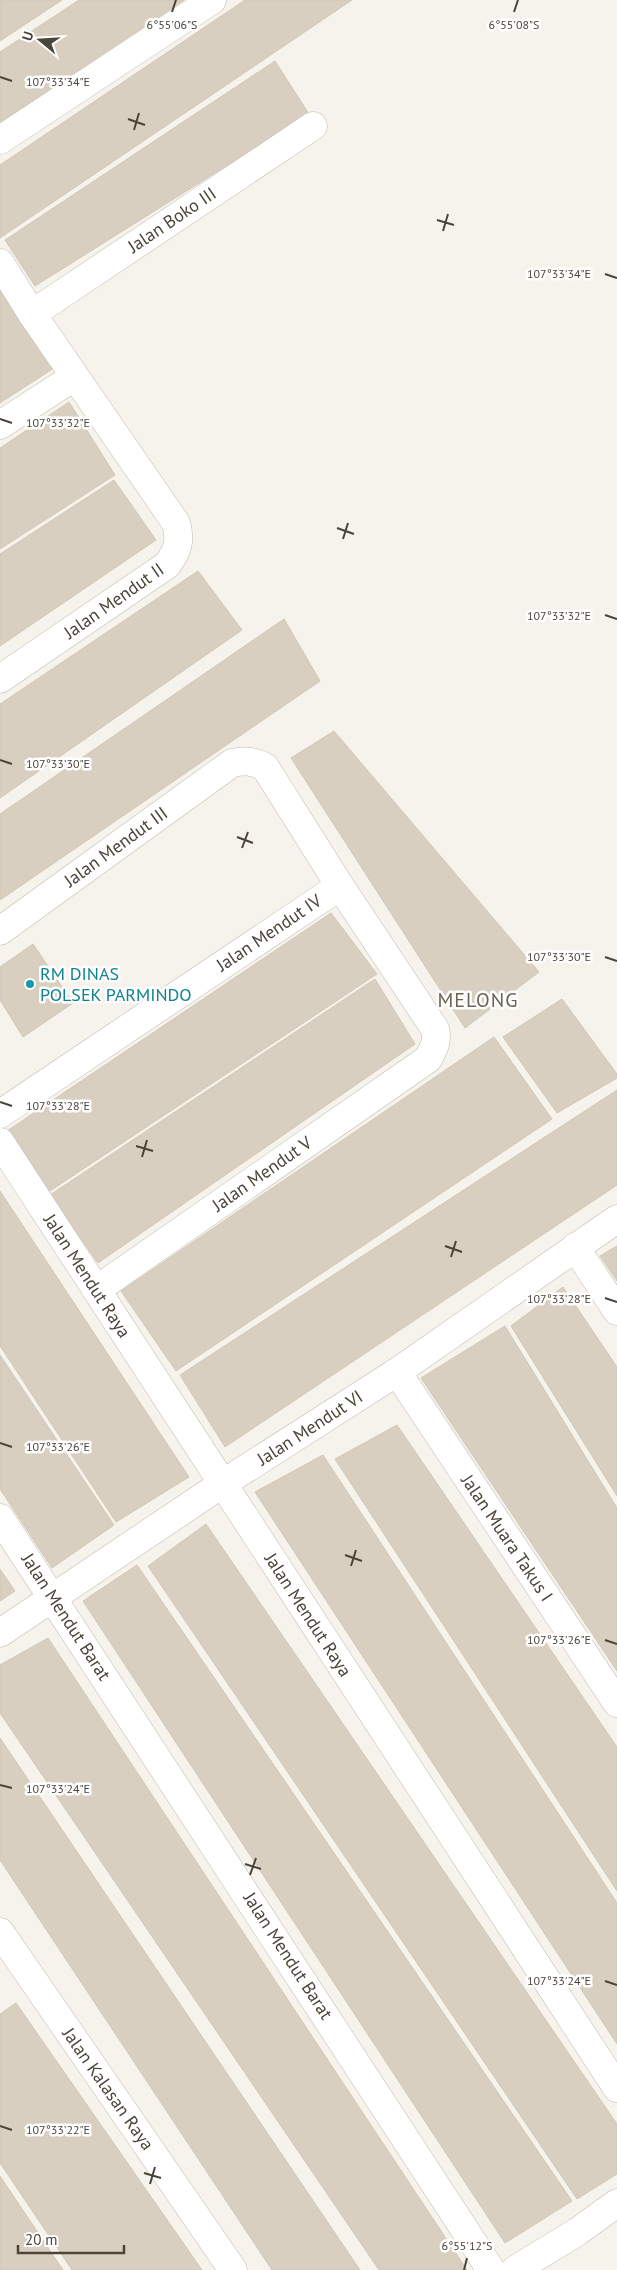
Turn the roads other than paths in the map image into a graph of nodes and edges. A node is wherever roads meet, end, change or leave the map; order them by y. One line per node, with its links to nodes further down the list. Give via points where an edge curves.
1 (212, 0): 3 (street)
2 (313, 126): 5 (street, Jalan Boko III)
3 (0, 140)
4 (0, 264): 5 (street, Jalan Mendut II)
5 (32, 314): 6 (street, Jalan Mendut II)
6 (74, 377): 7 (street); 8 (street, Jalan Mendut II, via 176,523 180,536 177,551 167,565)
7 (0, 425)
8 (0, 679)
9 (340, 886): 10 (street, Jalan Mendut III, via 265,767 245,760 232,763); 11 (street, Jalan Mendut IV); 15 (street, Jalan Mendut V, via 435,1029 437,1038 428,1059)
10 (0, 931)
11 (0, 1114)
12 (0, 1142): 15 (street, Jalan Mendut Raya)
13 (617, 1219): 14 (street, Jalan Mendut VI)
14 (575, 1247): 16 (street); 17 (street, Jalan Mendut VI)
15 (96, 1290): 18 (street, Jalan Mendut Raya)
16 (617, 1311)
17 (397, 1372): 18 (street, Jalan Mendut VI); 22 (street, Jalan Muara Takus I)
18 (222, 1484): 20 (street, Jalan Mendut VI); 24 (street, Jalan Mendut Raya)
19 (0, 1518): 20 (street, Jalan Mendut Barat)
20 (54, 1598): 21 (street, Jalan Mendut VI); 27 (street, Jalan Mendut Barat)
21 (0, 1633)
22 (617, 1703)
23 (0, 1932): 26 (street, Jalan Kalasan Raya)
24 (617, 2088)
25 (617, 2203): 28 (street)
26 (233, 2270)
27 (491, 2270)
28 (515, 2270)

